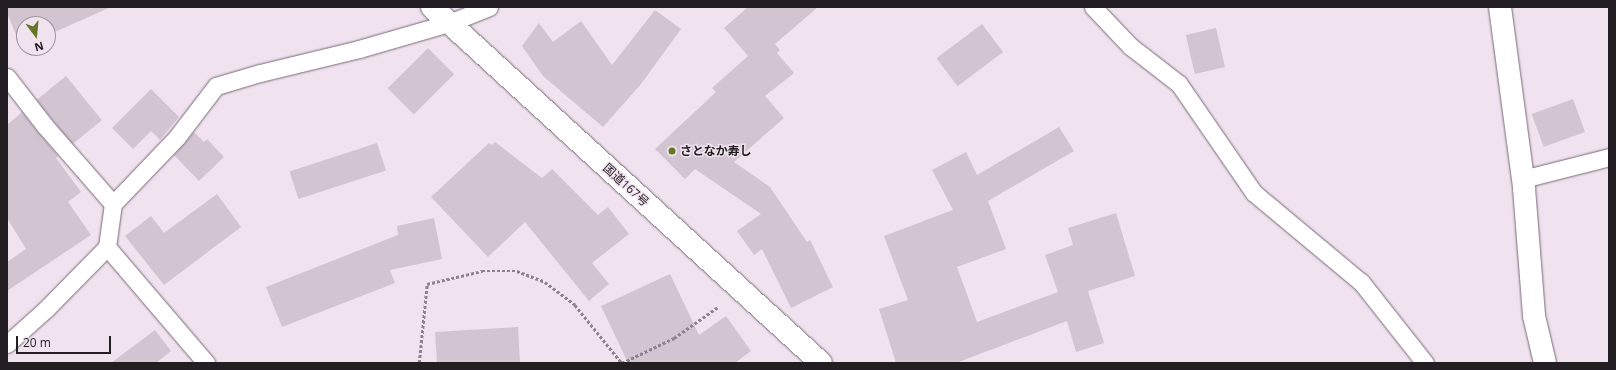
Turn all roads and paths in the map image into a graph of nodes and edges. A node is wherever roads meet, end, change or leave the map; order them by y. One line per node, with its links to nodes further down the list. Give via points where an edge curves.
1 (432, 7): 5 (street, 国道167号)
2 (489, 7): 5 (lane)
3 (1093, 7): 17 (lane, via 1130,46 1179,84 1254,193 1361,282)
4 (1500, 7): 8 (street)
5 (449, 23): 9 (lane, via 216,86 177,137); 11 (street, 国道167号)
6 (7, 77): 9 (lane, via 45,126)
7 (1609, 158): 8 (lane)
8 (1523, 179): 18 (street, via 1534,316)
9 (113, 204): 10 (lane)
10 (106, 247): 12 (lane, via 46,309); 13 (lane)
11 (741, 291): 15 (path, via 674,338); 16 (street, 国道167号)
12 (7, 344)
13 (206, 363)
14 (420, 363): 15 (path, via 427,284 482,271 517,271 545,282 575,305)
15 (622, 363)
16 (821, 363)
17 (1425, 363)
18 (1545, 363)

